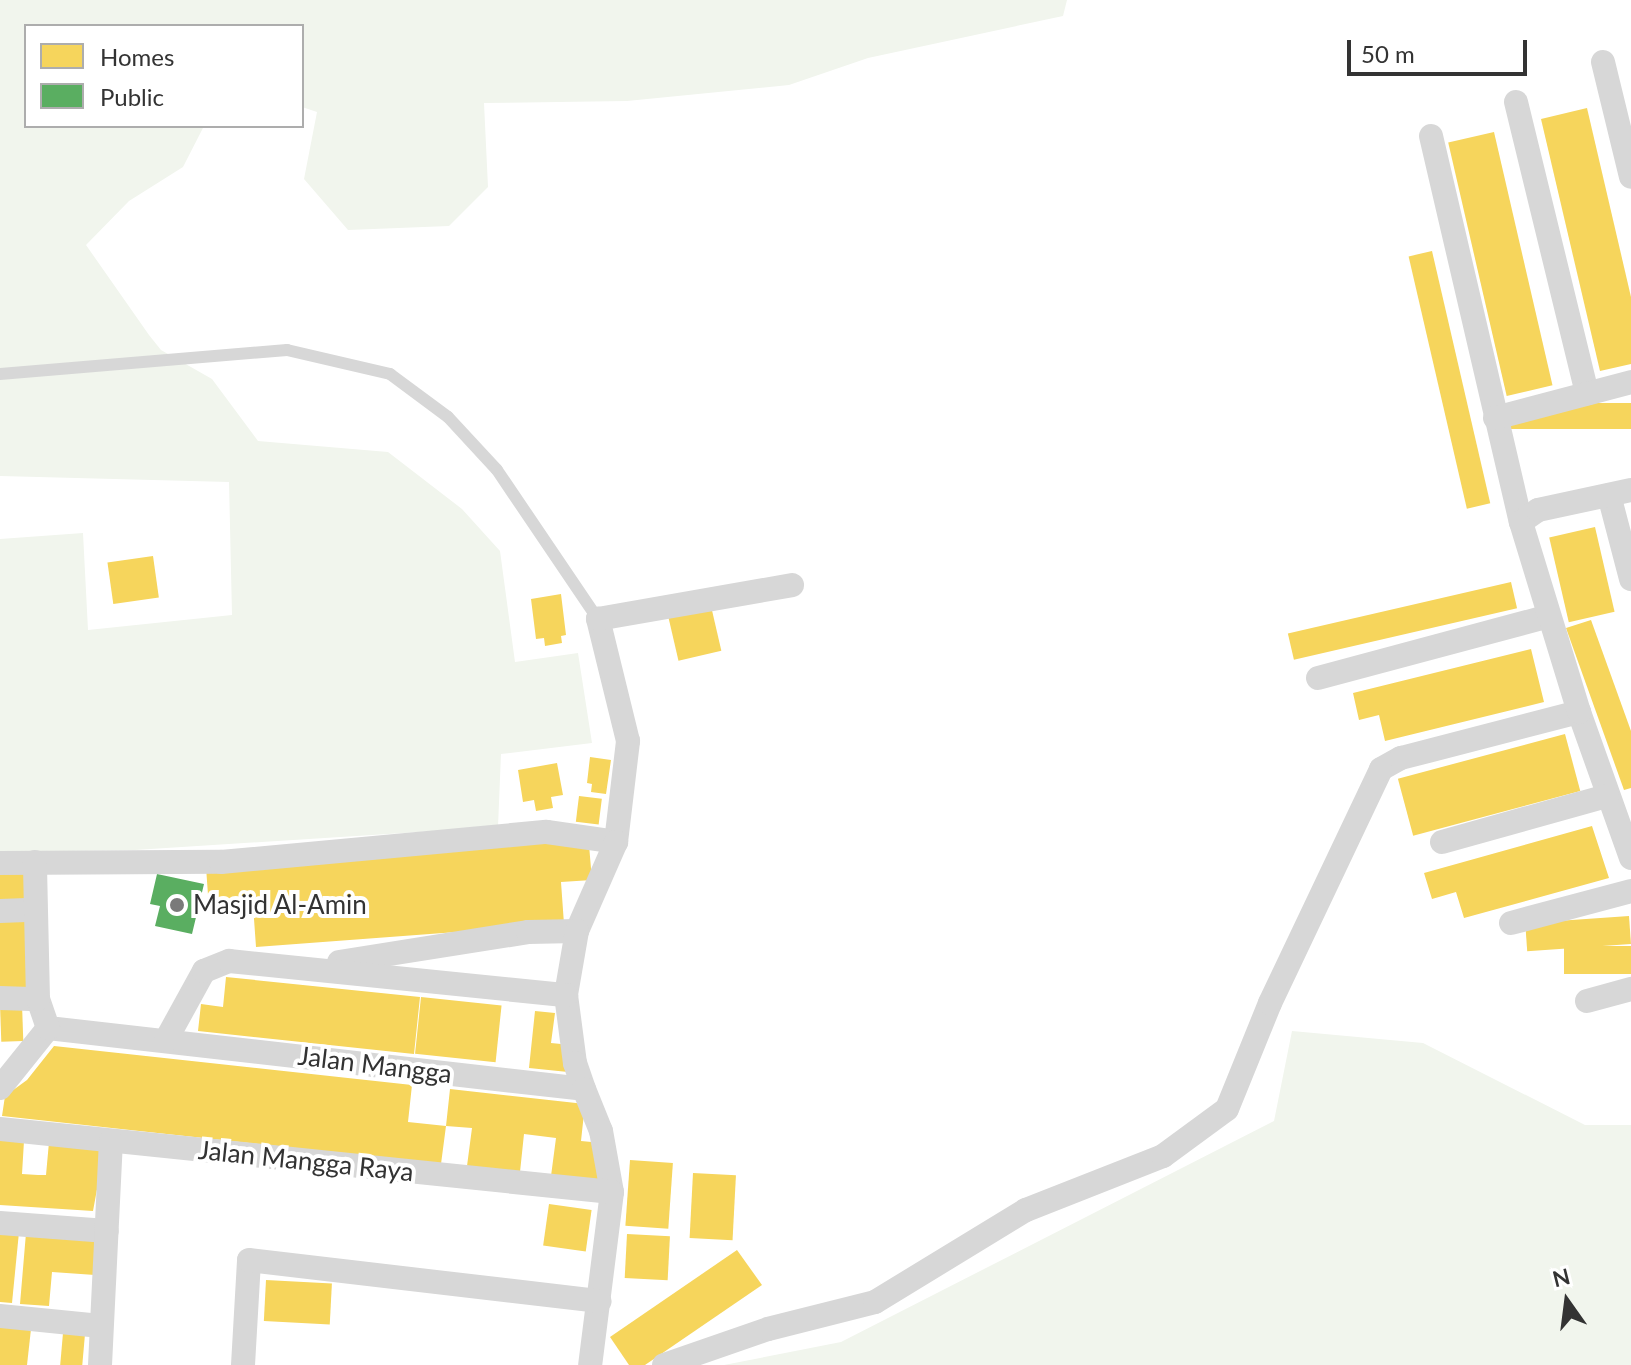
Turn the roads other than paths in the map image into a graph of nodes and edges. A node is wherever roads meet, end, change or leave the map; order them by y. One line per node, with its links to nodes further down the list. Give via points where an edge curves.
1 (1603, 62): 4 (street)
2 (1516, 102): 7 (street)
3 (1431, 136): 8 (street)
4 (1631, 177)
5 (0, 374): 14 (lane, via 287,350 390,374 448,417 497,470)
6 (1631, 382): 7 (street)
7 (1587, 393): 8 (street)
8 (1495, 418): 10 (street)
9 (1620, 493): 10 (street, via 1538,510); 11 (street)
10 (1521, 522): 13 (street)
11 (1631, 579)
12 (792, 585): 14 (street)
13 (1546, 617): 15 (street); 16 (street)
14 (598, 619): 18 (street, via 597,633 628,741)
15 (1318, 678)
16 (1579, 712): 17 (street); 49 (street, via 1401,758 1381,769 1270,1003 1227,1109 1189,1141 1026,1210 875,1302 768,1329)
17 (1607, 796): 19 (street); 20 (street)
18 (616, 842): 21 (street, via 547,832 221,862); 27 (street)
19 (1442, 842)
20 (1631, 858)
21 (35, 862): 22 (street); 24 (street)
22 (0, 863)
23 (1631, 891): 26 (street)
24 (33, 910): 25 (street); 32 (street)
25 (0, 911)
26 (1511, 923)
27 (577, 931): 28 (street, via 528,932); 30 (street)
28 (309, 968): 30 (street); 35 (street, via 216,964 204,971)
29 (1631, 989): 33 (street)
30 (566, 995): 37 (street)
31 (0, 998): 32 (street)
32 (38, 999): 34 (street)
33 (1587, 1001)
34 (48, 1028): 35 (street, Jalan Mangga); 36 (street)
35 (166, 1040): 37 (street, Jalan Mangga)
36 (0, 1088)
37 (584, 1089): 40 (street, via 601,1131)
38 (0, 1129): 39 (street, Jalan Mangga Raya)
39 (111, 1141): 40 (street, Jalan Mangga Raya); 42 (street)
40 (612, 1192): 43 (street)
41 (0, 1223): 42 (street)
42 (107, 1231): 45 (street)
43 (600, 1301): 47 (street, via 249,1260); 48 (street)
44 (0, 1316): 45 (street)
45 (101, 1326): 46 (street)
46 (100, 1365)
47 (243, 1365)
48 (590, 1365)
49 (664, 1365)

